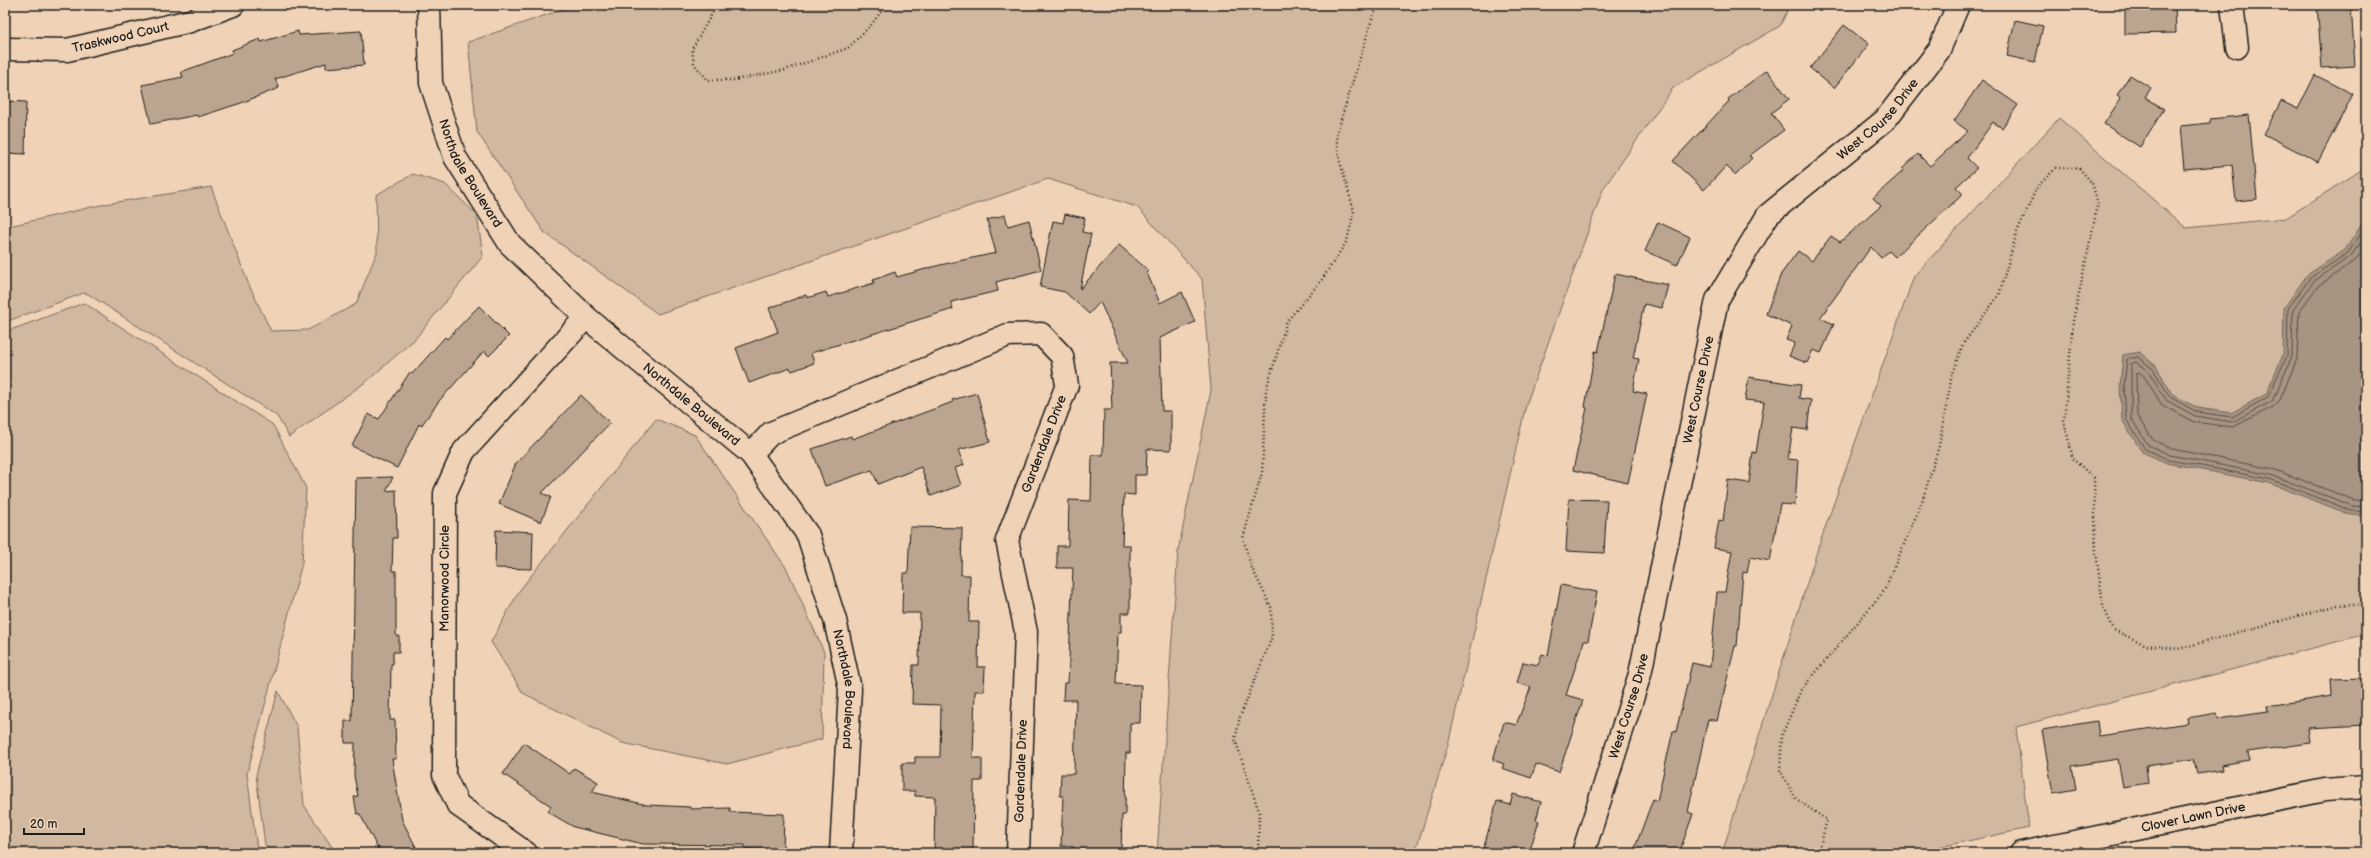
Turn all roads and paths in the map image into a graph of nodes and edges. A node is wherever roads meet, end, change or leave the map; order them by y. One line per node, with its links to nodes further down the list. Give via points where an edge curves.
1 (233, 5): 9 (street, Traskwood Court, via 190,21 66,50)
2 (428, 5): 10 (street, Northdale Boulevard, via 432,83 455,157 510,244)
3 (717, 5): 4 (path, via 692,49 694,64 708,80 734,80 785,70 848,48 871,25)
4 (886, 5)
5 (1379, 5): 17 (path, via 1373,16 1336,136 1340,162 1354,211 1347,241 1320,281 1287,321 1266,390 1262,473 1244,538 1251,566 1271,607 1272,636 1240,718 1235,739 1258,812)
6 (1958, 5): 18 (street, West Course Drive, via 1939,50 1885,120 1768,215 1717,300 1640,674)
7 (2232, 5): 8 (street)
8 (2237, 48)
9 (5, 49)
10 (586, 317): 11 (street, Northdale Boulevard); 14 (street, Manorwood Circle, via 464,451 445,493 444,775 458,805)
11 (751, 454): 15 (street, Northdale Boulevard, via 808,535 835,620 850,690); 16 (street, Gardendale Drive, via 771,433 1008,335 1041,334 1062,356 1067,385 1007,540 1026,632)
12 (2366, 605): 19 (path, via 2338,605 2178,648 2146,644 2114,630 2103,606 2096,552 2094,478 2073,459 2064,421 2073,321 2098,204 2092,183 2078,168 2056,168 2037,187 2016,232 1999,295 1963,344 1952,374 1939,446 1922,502 1884,591 1801,690 1782,735 1780,770 1796,799 1827,820)
13 (2366, 787): 20 (street, Clover Lawn Drive, via 2325,790)
14 (526, 853)
15 (841, 853)
16 (1018, 853)
17 (1258, 853)
18 (1583, 853)
19 (1818, 853)
20 (2021, 853)

